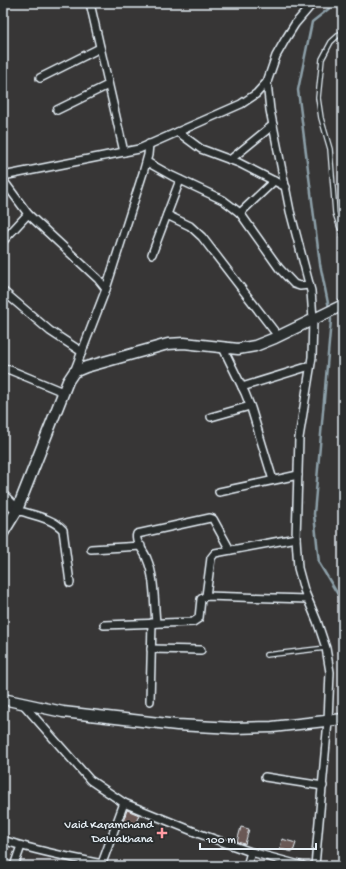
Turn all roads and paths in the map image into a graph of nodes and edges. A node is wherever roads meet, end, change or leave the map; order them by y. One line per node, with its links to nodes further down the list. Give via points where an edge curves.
1 (90, 3): 4 (street)
2 (313, 3): 6 (street, via 285,40)
3 (343, 31): 23 (lane, via 331,42 322,59 318,98 330,149 335,213)
4 (100, 48): 5 (street); 7 (street)
5 (40, 78)
6 (267, 82): 9 (street); 10 (street, via 242,104)
7 (108, 86): 8 (street); 12 (street)
8 (57, 110)
9 (273, 125): 13 (street); 19 (street)
10 (178, 132): 11 (street); 13 (street, via 201,149)
11 (149, 144): 12 (street); 14 (street)
12 (124, 152): 15 (street)
13 (230, 160): 18 (street)
14 (147, 162): 17 (street); 27 (street)
15 (3, 176)
16 (3, 180): 21 (street)
17 (180, 180): 20 (street, via 223,200); 22 (street)
18 (274, 181): 19 (street); 20 (street)
19 (286, 187): 26 (street)
20 (240, 213): 26 (street, via 279,268 294,284)
21 (28, 214): 24 (street); 27 (street)
22 (167, 215): 25 (street); 31 (street, via 190,226 202,237)
23 (343, 237)
24 (3, 241)
25 (152, 254)
26 (309, 284): 30 (street)
27 (106, 289): 33 (street)
28 (3, 291): 33 (street, via 50,331)
29 (341, 306): 30 (street)
30 (316, 318): 31 (street); 34 (street)
31 (278, 336): 32 (street, via 255,346)
32 (223, 348): 36 (street, via 184,343 168,344); 37 (street)
33 (82, 352): 36 (street)
34 (310, 366): 37 (street); 41 (street, via 299,438)
35 (3, 369): 38 (street)
36 (74, 372): 38 (street)
37 (242, 387): 39 (street)
38 (63, 392): 45 (street)
39 (250, 406): 40 (street); 42 (street)
40 (211, 417)
41 (298, 475): 42 (street); 47 (street)
42 (273, 480): 43 (street)
43 (219, 492)
44 (3, 496): 45 (street)
45 (17, 510): 46 (street); 51 (street, via 53,522 63,530)
46 (3, 533)
47 (296, 538): 50 (street); 53 (street, via 298,568)
48 (140, 546): 49 (street); 50 (street, via 136,537 139,533 210,518 213,519); 54 (street, via 151,569)
49 (91, 549)
50 (230, 550): 52 (street, via 212,555)
51 (70, 583)
52 (206, 596): 53 (street); 54 (street, via 201,599 197,621)
53 (308, 599): 56 (street)
54 (154, 623): 55 (street); 57 (street)
55 (104, 625)
56 (326, 648): 59 (lane); 64 (street, via 330,672)
57 (152, 649): 58 (street); 61 (street)
58 (201, 650)
59 (266, 655)
60 (3, 699): 62 (street)
61 (150, 701)
62 (23, 704): 64 (street, via 98,716 234,728); 67 (street, via 90,780)
63 (342, 719): 64 (street)
64 (328, 721): 66 (street)
65 (266, 777): 66 (street)
66 (323, 786): 76 (street)
67 (124, 803): 70 (street); 72 (street)
68 (3, 840): 69 (street)
69 (21, 846): 72 (street); 73 (street)
70 (251, 852): 71 (street); 74 (street)
71 (279, 863): 75 (street)
72 (102, 865)
73 (14, 866)
74 (247, 866)
75 (303, 866)
76 (315, 866)

